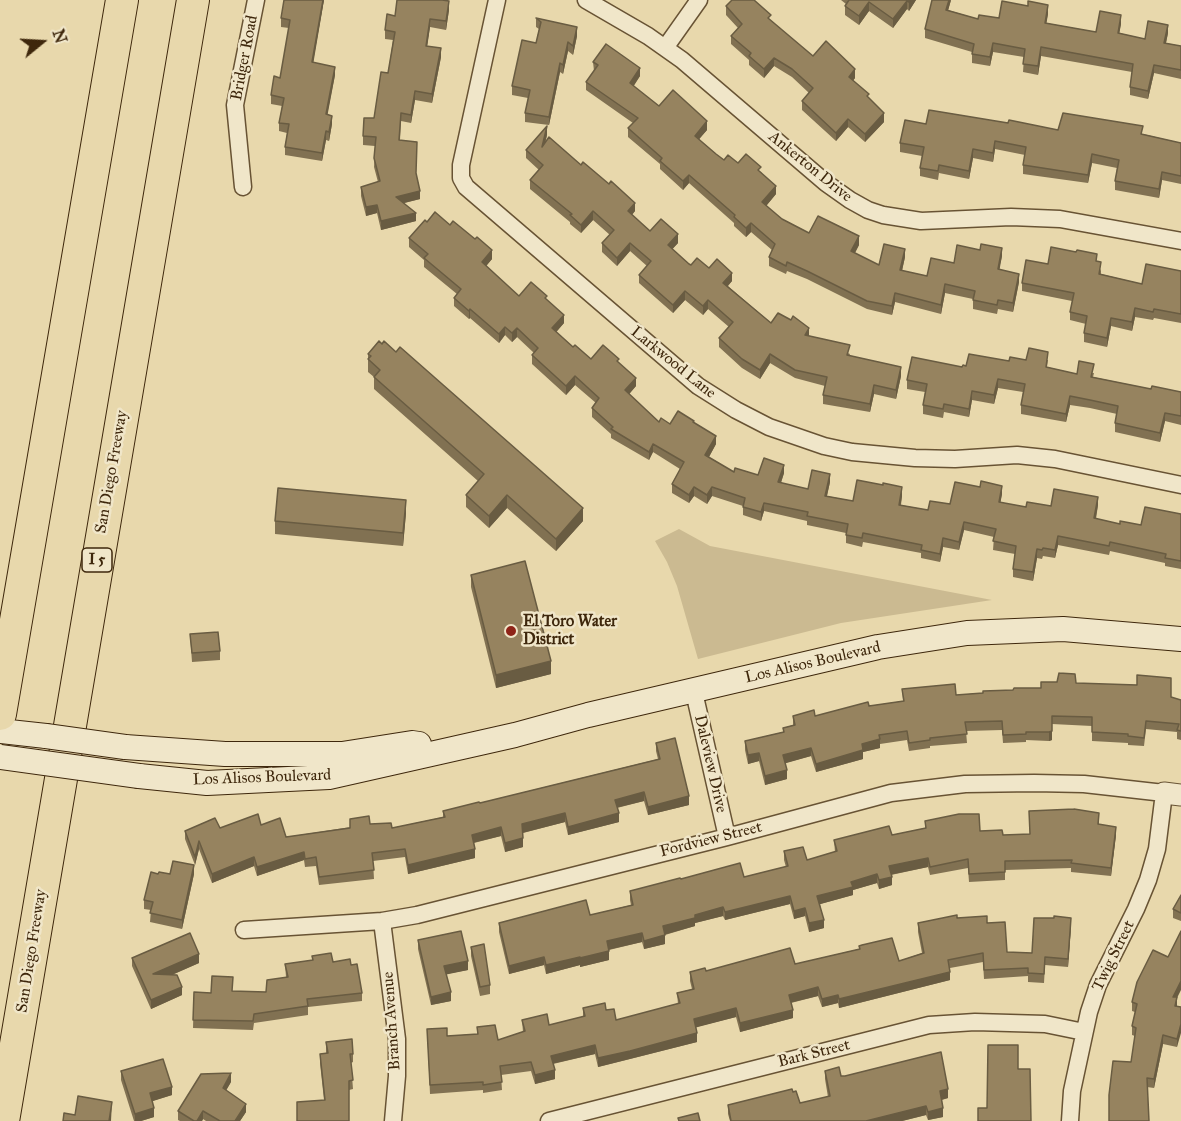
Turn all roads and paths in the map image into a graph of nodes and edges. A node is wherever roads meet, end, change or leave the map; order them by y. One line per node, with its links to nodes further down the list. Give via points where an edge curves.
1 (122, 0): 13 (highway)
2 (193, 0): 22 (highway, San Diego Freeway / I 5)
3 (256, 0): 8 (street, Bridger Road, via 235,105)
4 (497, 0): 10 (street, Larkwood Lane, via 461,178 466,187 698,386 769,427 852,452 955,459 1017,455)
5 (586, 0): 7 (street, Ankerton Drive)
6 (699, 0): 7 (street)
7 (665, 48): 9 (street, Ankerton Drive, via 826,183 882,215 921,221 1060,219)
8 (243, 187)
9 (1181, 241)
10 (1181, 485)
11 (1181, 639): 12 (main road, Los Alisos Boulevard, via 1063,629 967,633 878,647)
12 (694, 692): 15 (main road, Los Alisos Boulevard); 18 (street, Daleview Drive)
13 (0, 714)
14 (0, 731): 15 (main road, Los Alisos Boulevard, bridge, via 125,747 225,754 342,754 412,743)
15 (452, 749): 16 (main road, Los Alisos Boulevard, bridge, via 329,777 207,783)
16 (0, 757)
17 (1172, 794): 18 (street, Fordview Street, via 1084,784 965,784 891,793); 21 (street, Twig Street, via 1148,880 1098,985)
18 (727, 837): 19 (street, Fordview Street)
19 (382, 921): 20 (street, Fordview Street); 23 (street, Branch Avenue, via 397,1039)
20 (244, 930)
21 (1084, 1032): 24 (street, Bark Street, via 1045,1024 929,1025); 25 (street, Twig Street)
22 (3, 1121)
23 (393, 1121)
24 (549, 1121)
25 (1070, 1121)

